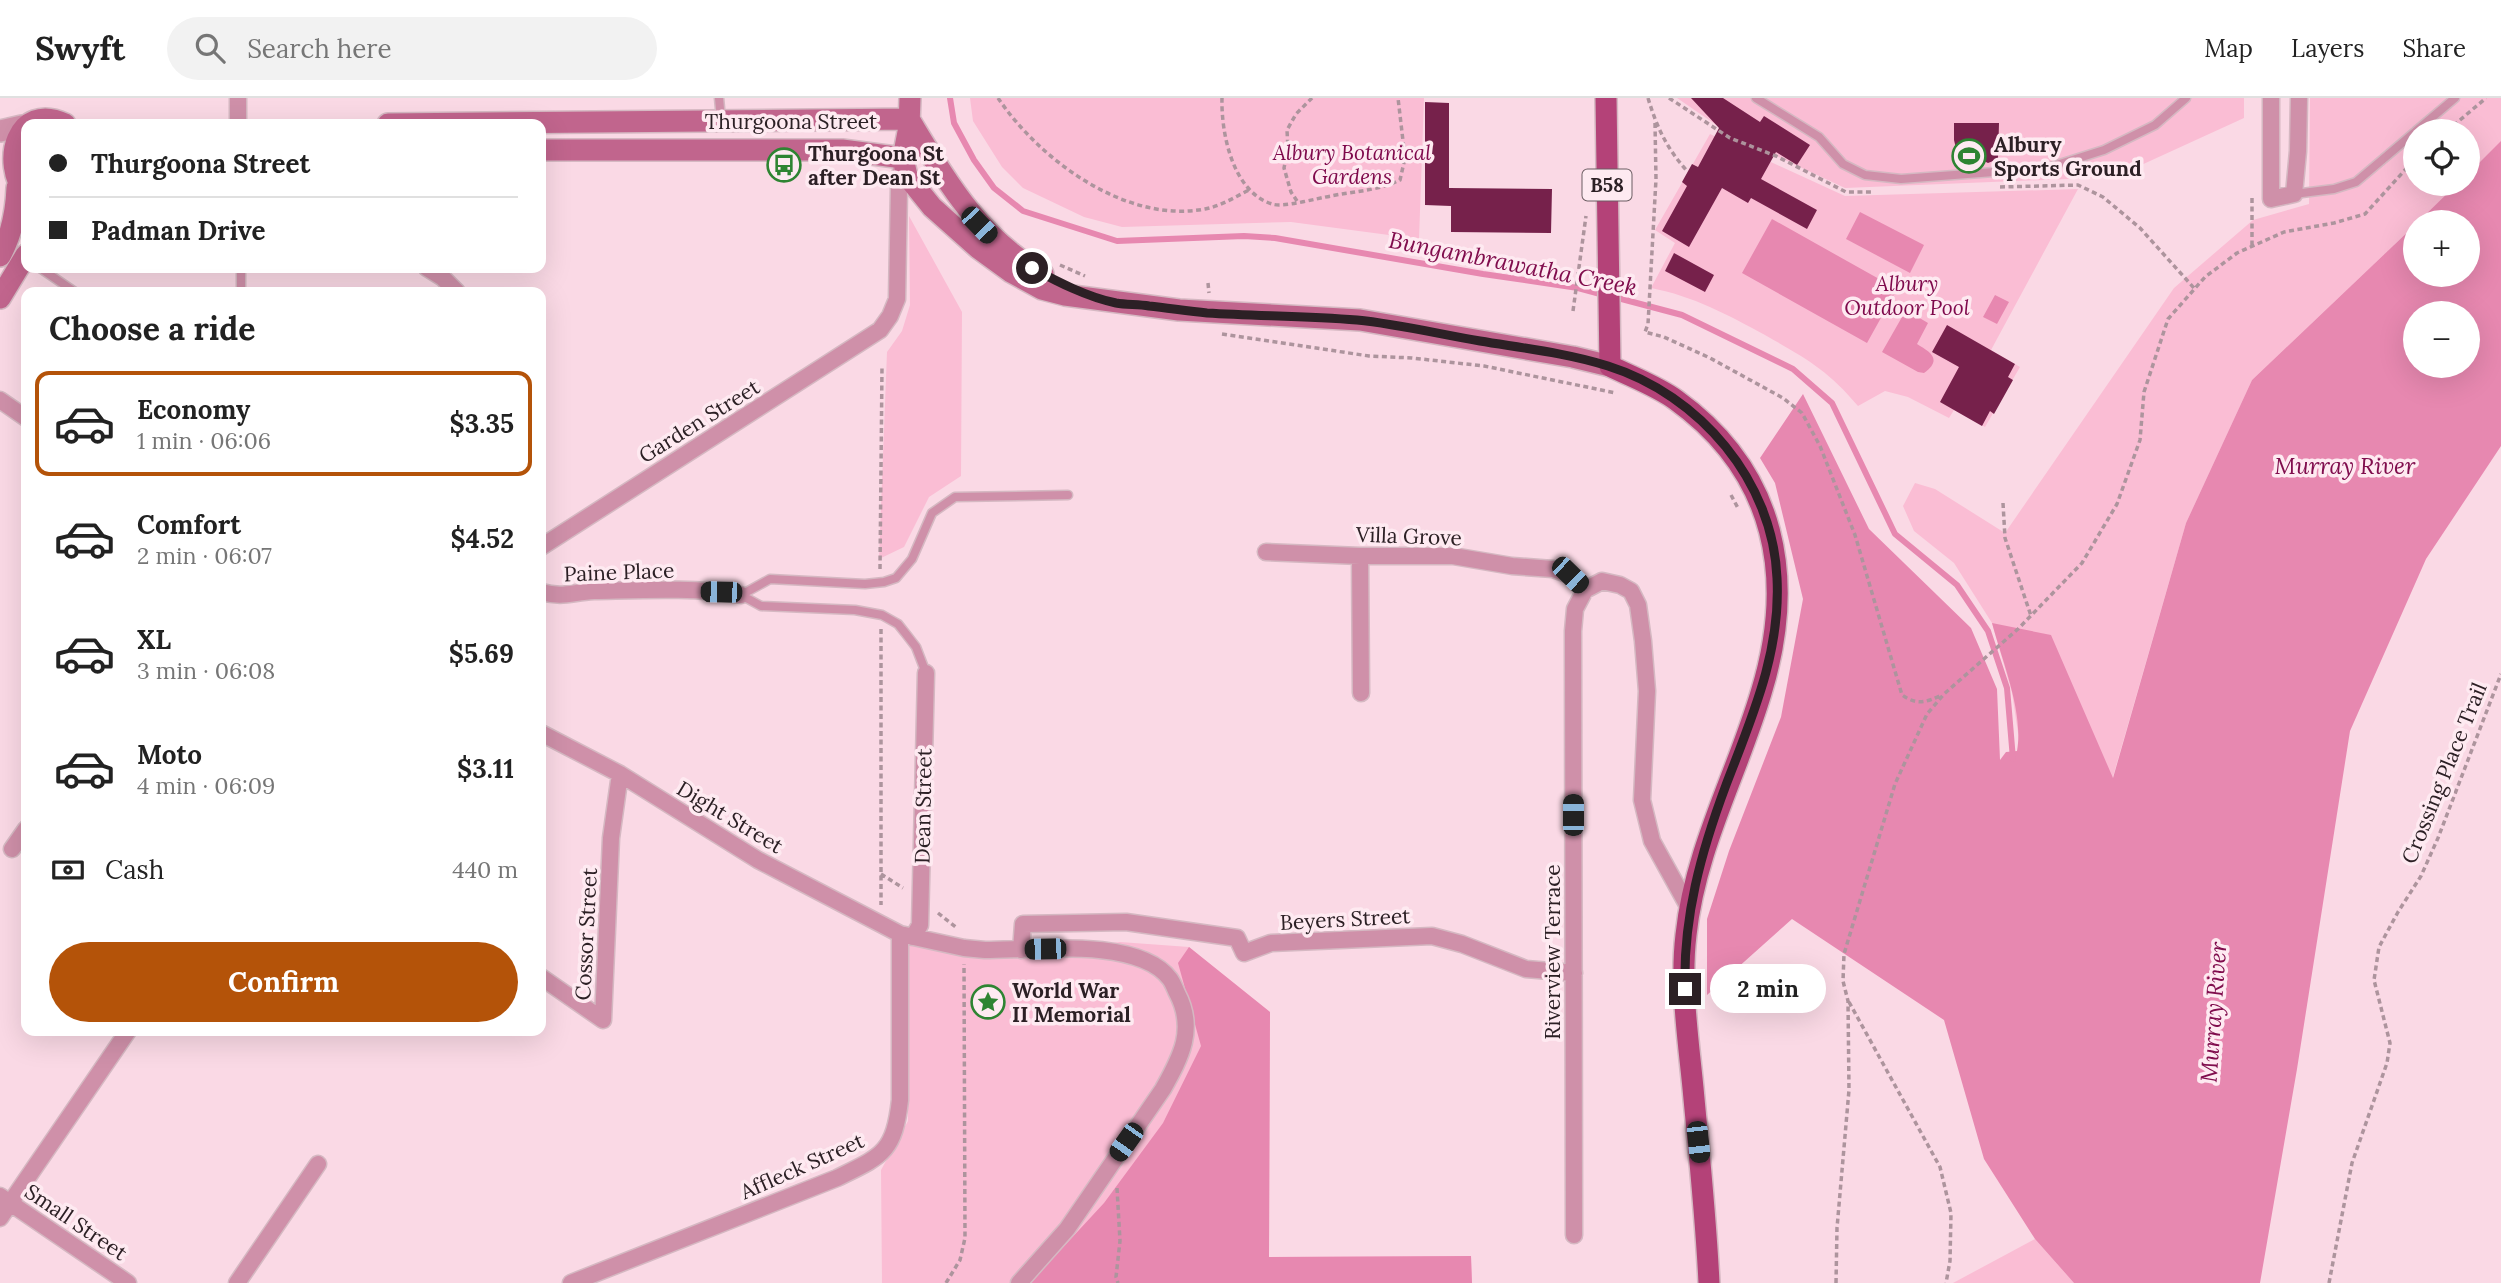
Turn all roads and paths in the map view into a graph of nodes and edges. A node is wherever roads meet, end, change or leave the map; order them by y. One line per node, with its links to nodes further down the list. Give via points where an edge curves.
1 (239, 98): 16 (street)
2 (719, 98): 19 (lane)
3 (998, 98): 32 (path, via 1068,171 1140,206 1204,209)
4 (1222, 98): 32 (path, via 1230,159)
5 (1312, 98): 35 (path, via 1287,130 1284,167)
6 (1398, 98): 35 (path, via 1405,158 1399,180 1368,191)
7 (1606, 98): 50 (main road, B58)
8 (1648, 98): 21 (path)
9 (1756, 98): 10 (lane, via 1819,137 1843,164 1865,175 1901,179 2047,168 2104,150 2155,125)
10 (2186, 98)
11 (2271, 98): 33 (street, via 2271,199)
12 (2299, 98): 33 (street)
13 (2455, 98): 17 (lane)
14 (2486, 98): 18 (path)
15 (909, 109): 19 (main road, Thurgoona Street); 28 (main road); 47 (main road, via 966,210 992,238 1046,276)
16 (238, 119)
17 (2430, 119)
18 (2461, 119)
19 (721, 120): 20 (main road, Thurgoona Street); 27 (main road)
20 (546, 122)
21 (1655, 123): 29 (path); 71 (path, via 1657,179 1645,332 1710,358 1802,413 1821,446 1855,535 1902,695 1922,704)
22 (21, 126): 24 (street)
23 (21, 127): 31 (main road, via 5,154)
24 (0, 131)
25 (2403, 142): 33 (lane, via 2356,182 2334,190)
26 (546, 150): 27 (main road, Thurgoona Street)
27 (721, 150): 28 (main road, Thurgoona Street, via 842,150)
28 (903, 158): 47 (main road, via 907,176 932,206 997,262 1025,281 1055,293); 59 (street, Garden Street, via 897,299 880,330)
29 (1688, 172)
30 (2403, 172): 45 (path, via 2365,214 2284,232 2237,253)
31 (13, 182): 36 (main road, via 13,223)
32 (1250, 190): 35 (path, via 1274,205)
33 (2294, 194)
34 (2103, 197): 45 (path, via 2140,228)
35 (1297, 201)
36 (0, 256)
37 (1052, 262): 42 (path)
38 (1578, 264): 48 (path)
39 (21, 270): 46 (main road)
40 (48, 273): 43 (lane)
41 (435, 273): 44 (street)
42 (1086, 277)
43 (68, 287)
44 (452, 287)
45 (2194, 288): 66 (path, via 2168,319 2144,392 2140,440 2117,504 2082,564)
46 (0, 298)
47 (1115, 302): 50 (main road, via 1208,313 1360,320)
48 (1573, 310)
49 (1218, 334): 52 (path, via 1369,356 1484,366)
50 (1610, 366): 78 (main road, via 1674,398 1725,445 1762,505 1777,575 1778,616 1772,653)
51 (882, 367): 62 (path)
52 (1620, 394)
53 (0, 400): 54 (street)
54 (21, 415)
55 (1729, 490): 58 (path)
56 (1068, 495): 65 (lane, via 955,497 932,513 912,559 895,578 865,584 770,579)
57 (2003, 503): 66 (path, via 2005,538)
58 (1740, 513)
59 (546, 544)
60 (1266, 552): 61 (street, Villa Grove)
61 (1360, 556): 63 (street, Villa Grove, via 1453,556 1553,569 1570,575); 70 (street)
62 (880, 570)
63 (1585, 590): 78 (street, via 1602,581 1620,584 1631,591 1637,605 1647,691 1642,800 1652,841); 83 (street, Riverview Terrace, via 1575,609 1573,631)
64 (546, 593): 65 (street, Paine Place, via 660,590)
65 (741, 595): 67 (lane, Paine Place, via 761,606 855,610)
66 (2031, 616): 71 (path)
67 (886, 618): 68 (lane, Paine Place, via 898,624 916,647); 76 (path, via 880,631)
68 (926, 673): 77 (street, Dean Street)
69 (2501, 674): 101 (path, Crossing Place Trail, via 2438,838 2379,947 2374,980 2390,1043 2352,1164)
70 (1361, 693)
71 (1944, 694): 85 (path, via 1927,714 1895,783 1844,954)
72 (546, 736): 73 (street, Dight Street)
73 (620, 774): 79 (street, Dight Street, via 758,860); 84 (street, Cossor Street, via 611,838 603,1020)
74 (21, 836): 75 (street)
75 (12, 849)
76 (881, 874): 77 (path); 79 (path)
77 (920, 899): 80 (street, Dean Street, via 920,925); 81 (path, via 962,932)
78 (1689, 908): 98 (main road, via 1685,1006)
79 (881, 925): 80 (street, Dight Street)
80 (906, 936): 81 (street, Dight Street); 94 (street, Affleck Street, via 900,1100 897,1127 888,1147 874,1160 837,1178)
81 (964, 948): 82 (street, Dight Street); 95 (path, via 965,1238 960,1260)
82 (1021, 950): 83 (street, Beyers Street, via 1024,924 1126,922 1237,938 1244,953 1271,943 1432,936 1526,969); 87 (street, Dight Street, via 1112,950 1135,956 1170,978 1181,999 1187,1034 1183,1048 1163,1089)
83 (1574, 973): 91 (street, Riverview Terrace)
84 (546, 980)
85 (1848, 1001): 99 (path, via 1849,1090); 100 (path, via 1940,1167 1951,1213)
86 (124, 1036): 89 (street)
87 (1114, 1160): 96 (street, Dight Street, via 1066,1229); 97 (path)
88 (318, 1164): 93 (street)
89 (5, 1199): 90 (street); 92 (street, Small Street)
90 (0, 1218)
91 (1574, 1235)
92 (128, 1283)
93 (237, 1283)
94 (571, 1283)
95 (946, 1283)
96 (1019, 1283)
97 (1118, 1283)
98 (1709, 1283)
99 (1836, 1283)
100 (1947, 1283)
101 (2329, 1283)

